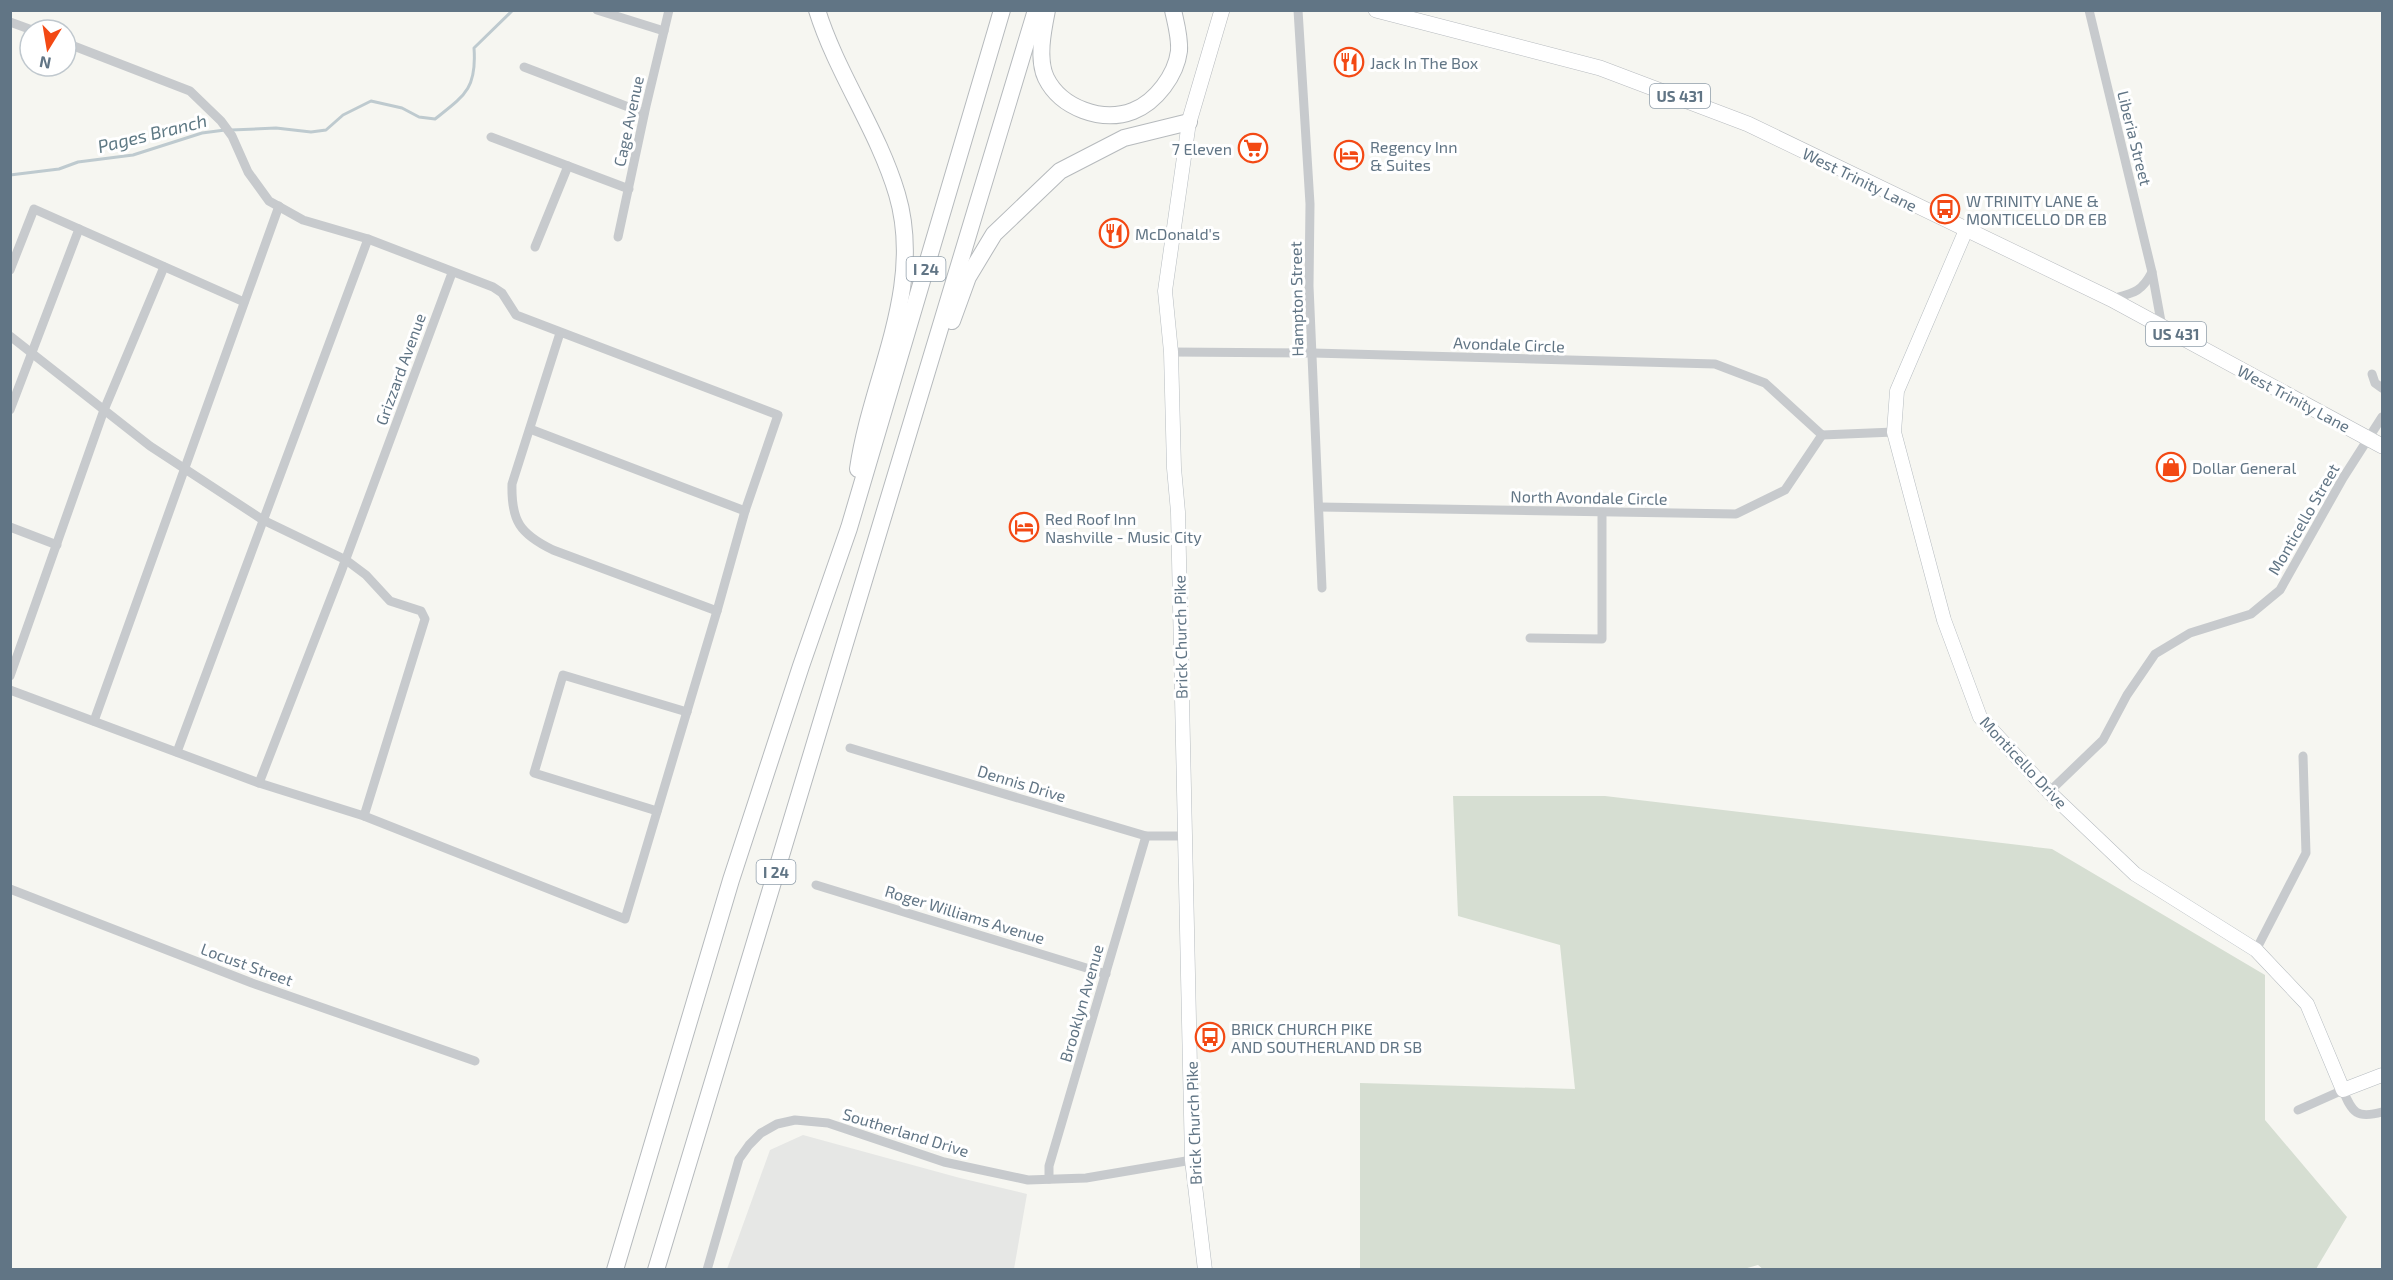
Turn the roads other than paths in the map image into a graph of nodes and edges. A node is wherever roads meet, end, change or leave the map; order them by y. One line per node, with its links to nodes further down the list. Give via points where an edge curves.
1 (597, 10): 12 (street)
2 (669, 10): 12 (street, Cage Avenue)
3 (817, 10): 54 (highway, via 837,64 890,176 902,220 905,250 896,324 861,445)
4 (1002, 10): 54 (highway, I 24)
5 (1036, 10): 48 (highway, I 24)
6 (1047, 10): 7 (highway, via 1041,42 1046,77 1061,97 1096,115 1134,111 1162,88 1179,51)
7 (1173, 10)
8 (1222, 10): 16 (main road, Brick Church Pike)
9 (1298, 10): 37 (street, Hampton Street, via 1310,204)
10 (1376, 10): 22 (main road, West Trinity Lane / US 431, via 1600,68 1667,92 1748,124)
11 (2089, 10): 28 (street, Liberia Street)
12 (664, 31): 15 (street, Cage Avenue)
13 (78, 48): 20 (street, via 190,91 221,121 248,172 269,201)
14 (524, 67): 15 (street)
15 (644, 113): 19 (street, Cage Avenue)
16 (1189, 122): 36 (main road, Brick Church Pike, via 1166,283); 48 (highway, via 1124,138 1060,171 994,234 968,278)
17 (491, 137): 18 (street)
18 (568, 166): 19 (street); 25 (street)
19 (628, 189): 23 (street, Cage Avenue)
20 (279, 206): 24 (street, via 303,220); 31 (street)
21 (79, 229): 26 (street); 27 (street, via 34,209); 35 (street)
22 (1966, 230): 30 (main road, West Trinity Lane / US 431); 44 (main road, Monticello Drive, via 1898,391)
23 (618, 237)
24 (368, 239): 29 (street); 52 (street)
25 (535, 247)
26 (164, 267): 31 (street); 41 (street)
27 (10, 270)
28 (2152, 272): 30 (street, via 2136,292); 32 (street, Liberia Street)
29 (452, 273): 33 (street, via 493,287 502,292 516,315); 56 (street, Grizzard Avenue)
30 (2110, 299): 32 (main road, West Trinity Lane / US 431)
31 (244, 302): 47 (street)
32 (2162, 327): 46 (main road, West Trinity Lane / US 431)
33 (560, 333): 43 (street); 50 (street, via 777,415)
34 (10, 336): 35 (street)
35 (31, 352): 40 (street); 41 (street)
36 (1171, 352): 37 (street, Avondale Circle); 72 (main road, Brick Church Pike)
37 (1312, 353): 45 (street, Avondale Circle, via 1715,364 1765,383); 49 (street, Hampton Street)
38 (2372, 374): 39 (street)
39 (2382, 388)
40 (10, 410)
41 (104, 410): 47 (street); 55 (street)
42 (2382, 417): 46 (street, Monticello Street)
43 (530, 429): 50 (street); 58 (street, via 512,484 515,519 525,533 553,550)
44 (1894, 432): 45 (street); 68 (main road, Monticello Drive, via 1944,620 1980,717)
45 (1822, 435): 51 (street, North Avondale Circle, via 1785,490 1736,514)
46 (2376, 442): 68 (street, Monticello Street, via 2343,478 2280,590 2251,614 2190,633 2156,654 2127,695 2103,740)
47 (184, 469): 52 (street); 63 (street)
48 (895, 474): 85 (highway, I 24)
49 (1320, 507): 51 (street, North Avondale Circle); 57 (street, Hampton Street)
50 (745, 512): 58 (street)
51 (1602, 513): 59 (street, via 1602,639)
52 (263, 520): 56 (street); 65 (street)
53 (10, 527): 55 (street)
54 (849, 528): 84 (highway, I 24, via 731,880)
55 (57, 544): 60 (street)
56 (346, 560): 67 (street, Grizzard Avenue); 70 (street, via 390,602 421,611 425,619)
57 (1322, 588)
58 (717, 611): 62 (street)
59 (1530, 638)
60 (10, 676)
61 (10, 690): 63 (street)
62 (687, 712): 69 (street); 69 (street, via 563,675 553,708 534,773)
63 (94, 721): 65 (street)
64 (850, 748): 71 (street, Dennis Drive)
65 (177, 752): 67 (street)
66 (2303, 756): 75 (street, via 2306,853)
67 (259, 783): 70 (street)
68 (2049, 792): 75 (main road, Monticello Drive, via 2135,874)
69 (657, 812): 70 (street, via 625,919)
70 (364, 816)
71 (1146, 836): 72 (street, Dennis Drive); 76 (street, Brooklyn Avenue)
72 (1186, 836): 82 (main road, Brick Church Pike)
73 (816, 885): 76 (street, Roger Williams Avenue)
74 (10, 890): 77 (street, Locust Street, via 252,983)
75 (2256, 950): 79 (main road, Monticello Drive, via 2307,1004)
76 (1106, 974): 83 (street, Brooklyn Avenue)
77 (475, 1061)
78 (2382, 1075): 79 (main road)
79 (2343, 1090): 80 (street); 81 (street, via 2356,1114)
80 (2298, 1110)
81 (2382, 1112)
82 (1192, 1160): 83 (street, Southerland Drive, via 1086,1178); 87 (main road, Brick Church Pike)
83 (1048, 1179): 86 (street, Southerland Drive, via 1028,1180 944,1162 828,1123 795,1120 777,1124 761,1133 739,1159)
84 (615, 1269)
85 (656, 1269)
86 (707, 1269)
87 (1204, 1269)

